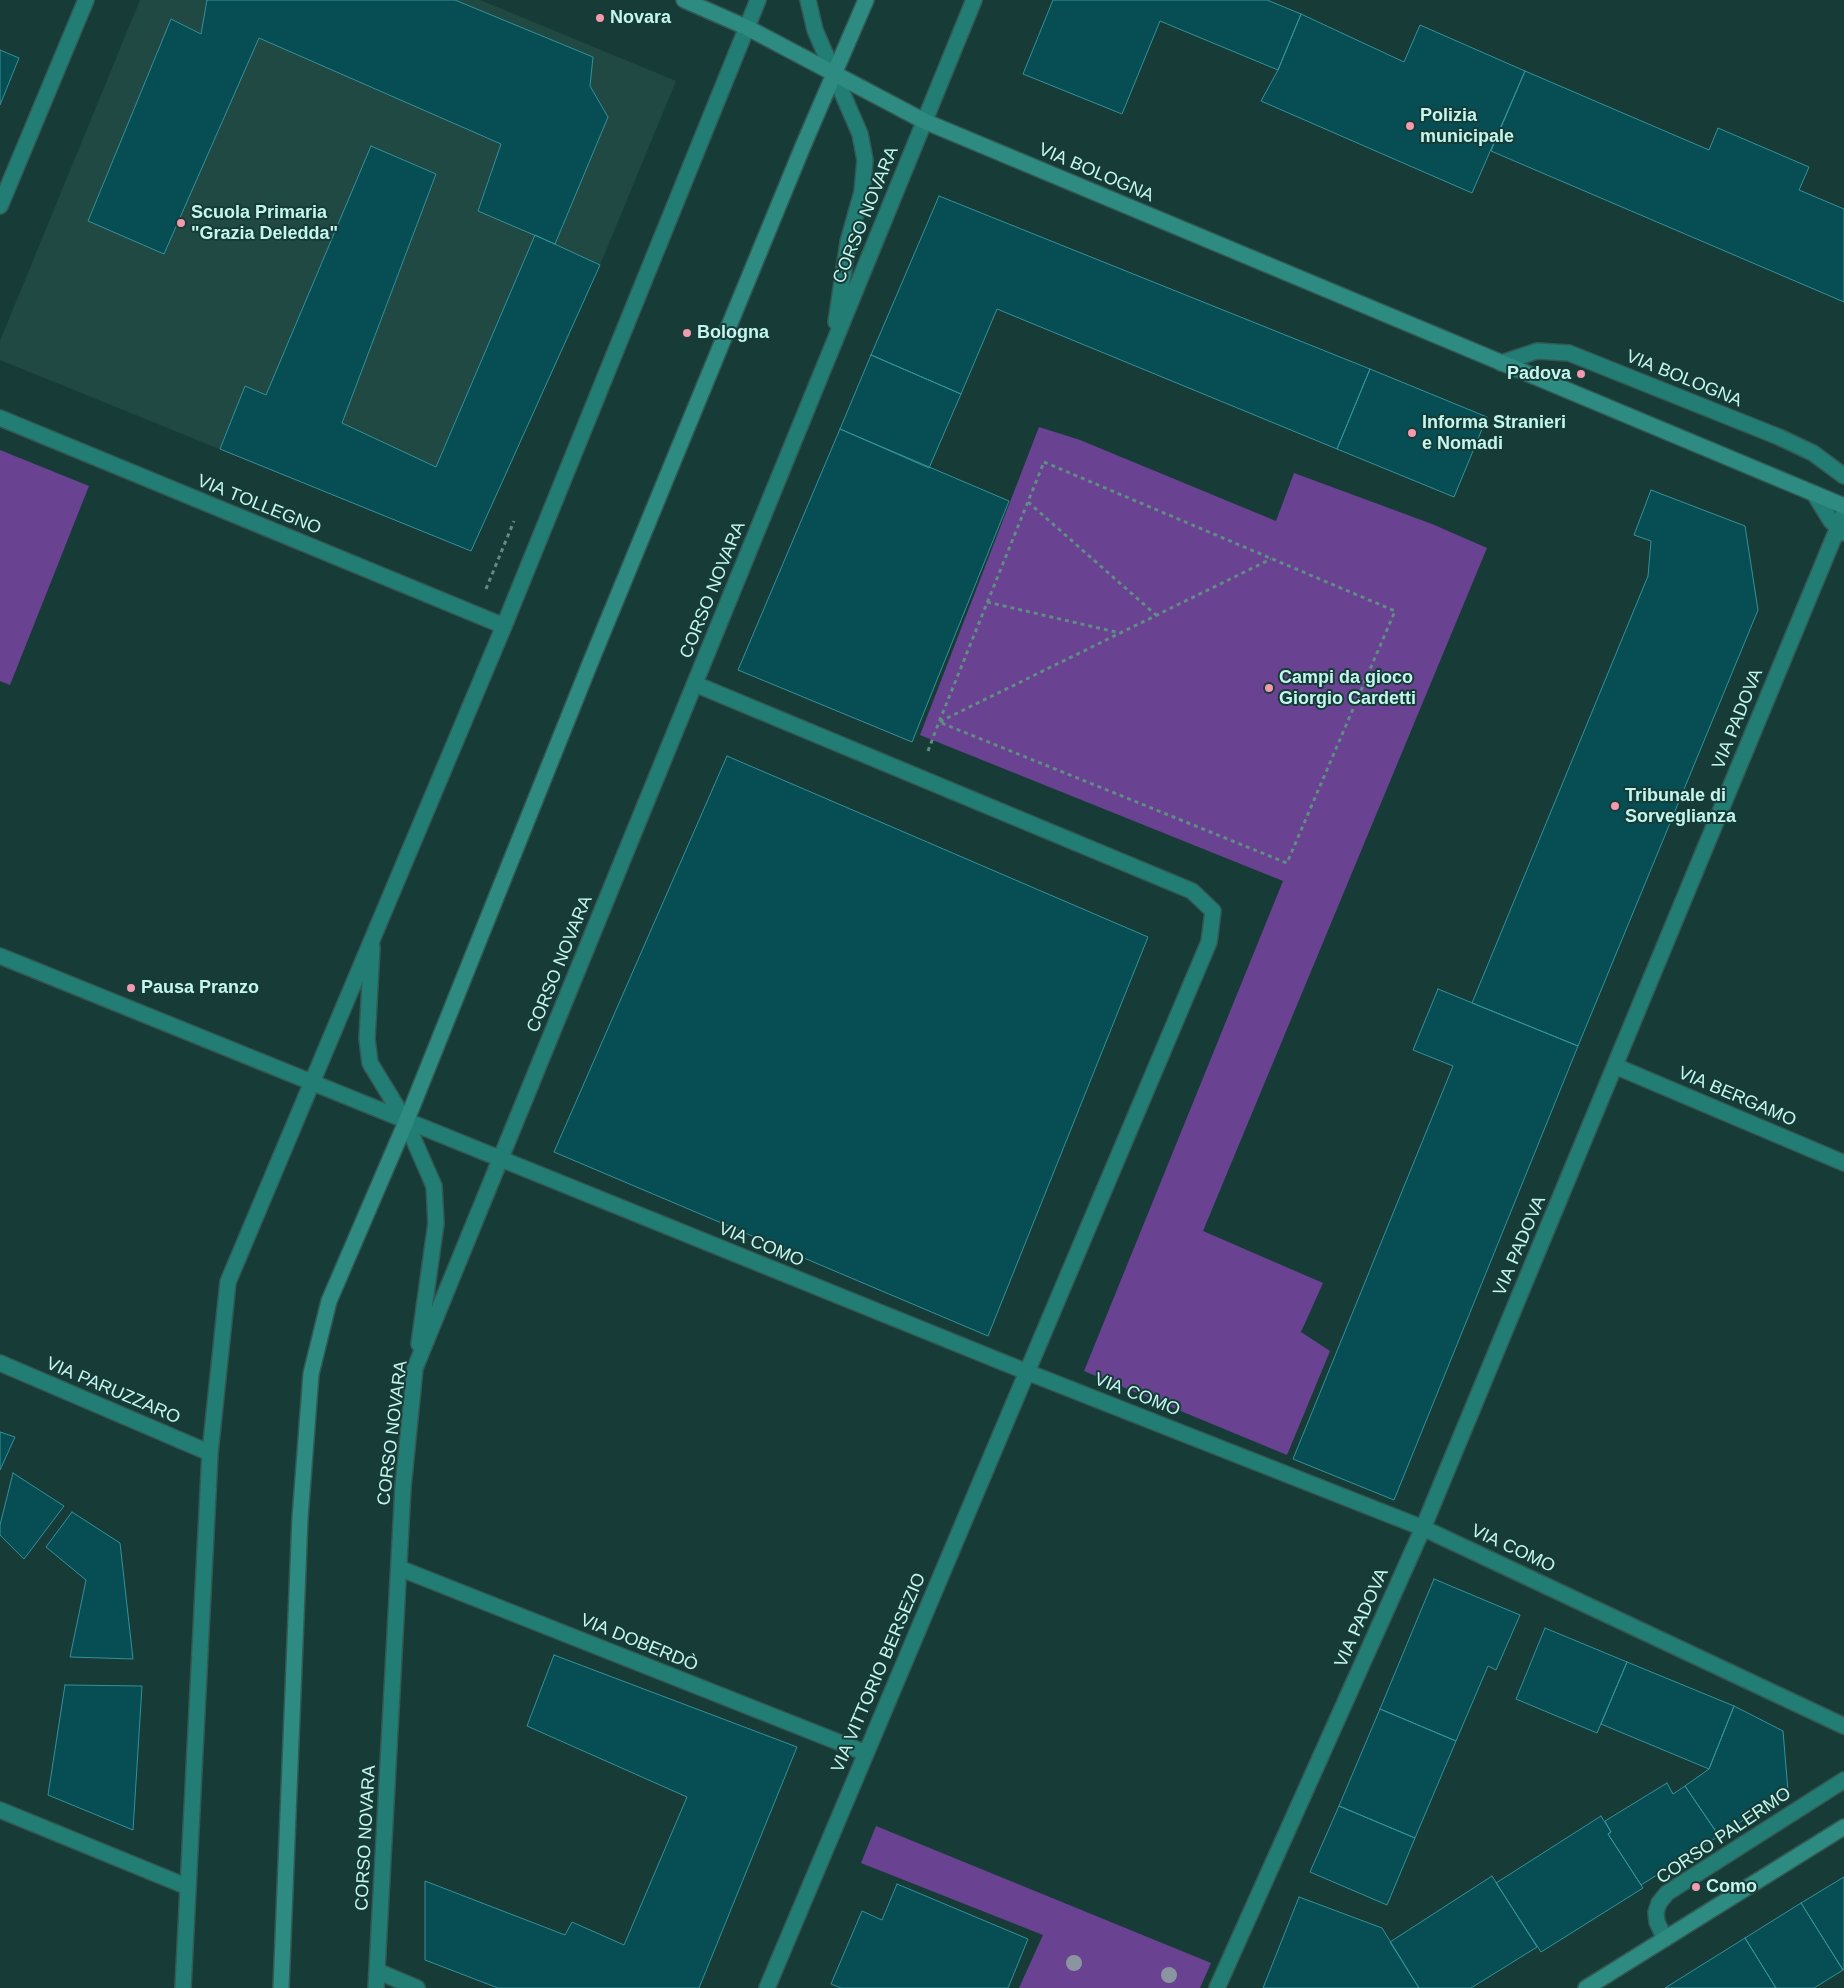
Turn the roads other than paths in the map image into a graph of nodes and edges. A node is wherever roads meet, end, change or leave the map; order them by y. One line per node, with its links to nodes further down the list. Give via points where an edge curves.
1 (86, 0): 10 (street)
2 (684, 0): 7 (main road, VIA BOLOGNA)
3 (758, 0): 7 (street)
4 (808, 0): 8 (street, via 815,30)
5 (866, 0): 8 (main road)
6 (974, 0): 9 (street, CORSO NOVARA)
7 (748, 28): 8 (main road, VIA BOLOGNA); 19 (street)
8 (833, 74): 9 (main road, VIA BOLOGNA); 11 (street, via 860,134 865,160 862,192 848,242); 25 (main road)
9 (924, 121): 11 (street, CORSO NOVARA); 12 (main road, VIA BOLOGNA)
10 (0, 206)
11 (832, 348): 20 (street, CORSO NOVARA)
12 (1501, 363): 14 (street, VIA BOLOGNA, via 1537,351 1569,353 1779,437 1813,453); 15 (main road, VIA BOLOGNA)
13 (0, 418): 19 (street, VIA TOLLEGNO)
14 (1844, 476)
15 (1816, 495): 16 (main road, VIA BOLOGNA); 18 (street)
16 (1844, 506)
17 (1844, 513): 18 (street, VIA PADOVA)
18 (1841, 530): 23 (street, VIA PADOVA, via 1824,562)
19 (504, 626): 21 (street)
20 (695, 684): 26 (street, CORSO NOVARA); 30 (street, VIA VITTORIO BERSEZIO, via 1192,891 1213,911 1209,942)
21 (373, 937): 24 (street); 25 (street, via 367,1039 370,1062)
22 (0, 956): 24 (street, VIA COMO)
23 (1615, 1066): 27 (street, VIA BERGAMO); 32 (street, VIA PADOVA)
24 (310, 1083): 25 (street, VIA COMO); 31 (street, via 228,1282)
25 (406, 1122): 26 (street, VIA COMO); 29 (street, via 434,1186 436,1211); 43 (main road, via 329,1301 311,1374 300,1518)
26 (500, 1160): 29 (street, CORSO NOVARA); 30 (street, VIA COMO)
27 (1844, 1163)
28 (0, 1363): 31 (street, VIA PARUZZARO)
29 (415, 1368): 33 (street, CORSO NOVARA)
30 (1027, 1372): 32 (street, VIA COMO); 35 (street, VIA VITTORIO BERSEZIO)
31 (210, 1453): 39 (street)
32 (1423, 1528): 34 (street, VIA COMO); 47 (street, VIA PADOVA)
33 (399, 1568): 35 (street, VIA DOBERDÒ); 41 (street, CORSO NOVARA)
34 (1844, 1726)
35 (866, 1754): 46 (street, VIA VITTORIO BERSEZIO)
36 (1844, 1780): 40 (street, CORSO PALERMO, via 1667,1893 1656,1912)
37 (0, 1810): 39 (street)
38 (1844, 1827): 40 (main road)
39 (188, 1887): 42 (street)
40 (1665, 1939): 48 (main road)
41 (377, 1971): 44 (street, CORSO NOVARA); 45 (street)
42 (182, 1988)
43 (281, 1988)
44 (376, 1988)
45 (417, 1988)
46 (767, 1988)
47 (1217, 1988)
48 (1586, 1988)

